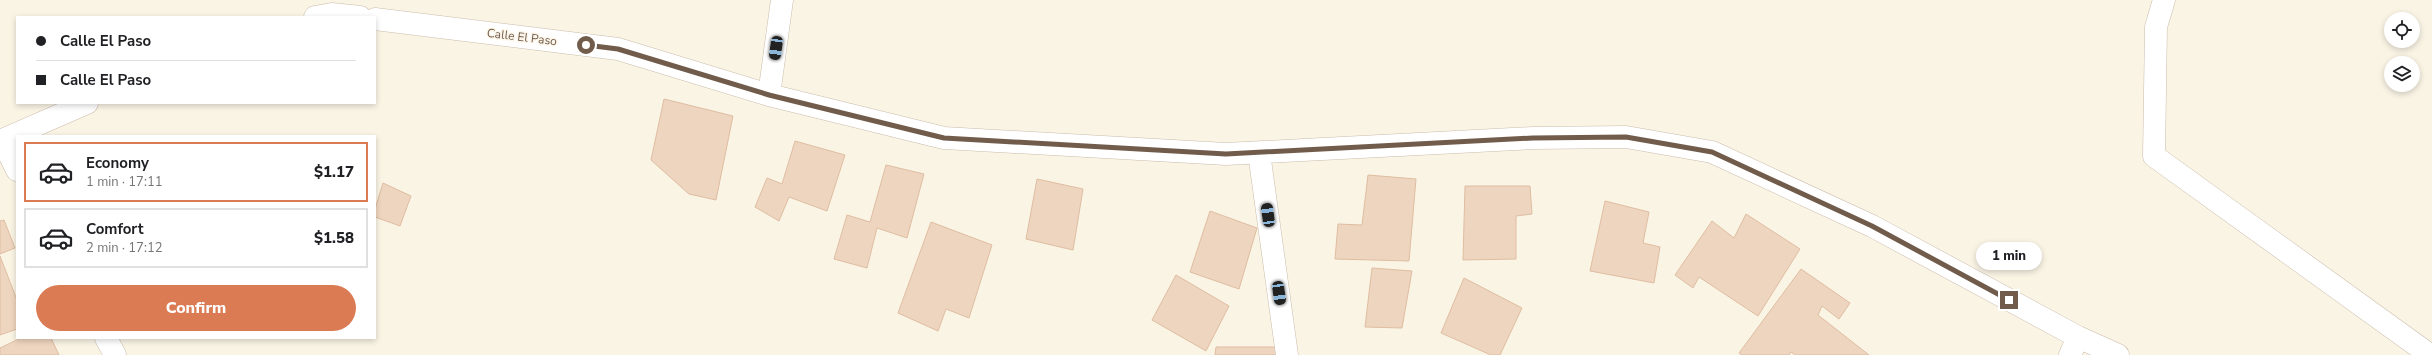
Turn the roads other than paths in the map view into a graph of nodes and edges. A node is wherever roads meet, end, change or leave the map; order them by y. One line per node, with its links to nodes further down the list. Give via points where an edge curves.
1 (782, 0): 6 (street)
2 (2164, 0): 16 (street, via 2156,27 2154,156)
3 (330, 10): 4 (street)
4 (356, 16)
5 (376, 19): 6 (street, Calle El Paso, via 618,49)
6 (769, 95): 9 (street, Calle El Paso, via 944,138 1226,154)
7 (85, 104): 8 (street)
8 (1, 141): 10 (street)
9 (1259, 153): 12 (street, Calle El Paso, via 1533,138 1626,137 1712,152 1872,226); 14 (street)
10 (16, 168)
11 (107, 339): 13 (street)
12 (2074, 346): 15 (street, Calle El Paso)
13 (115, 355)
14 (1287, 355)
15 (2118, 355)
16 (2430, 355)

